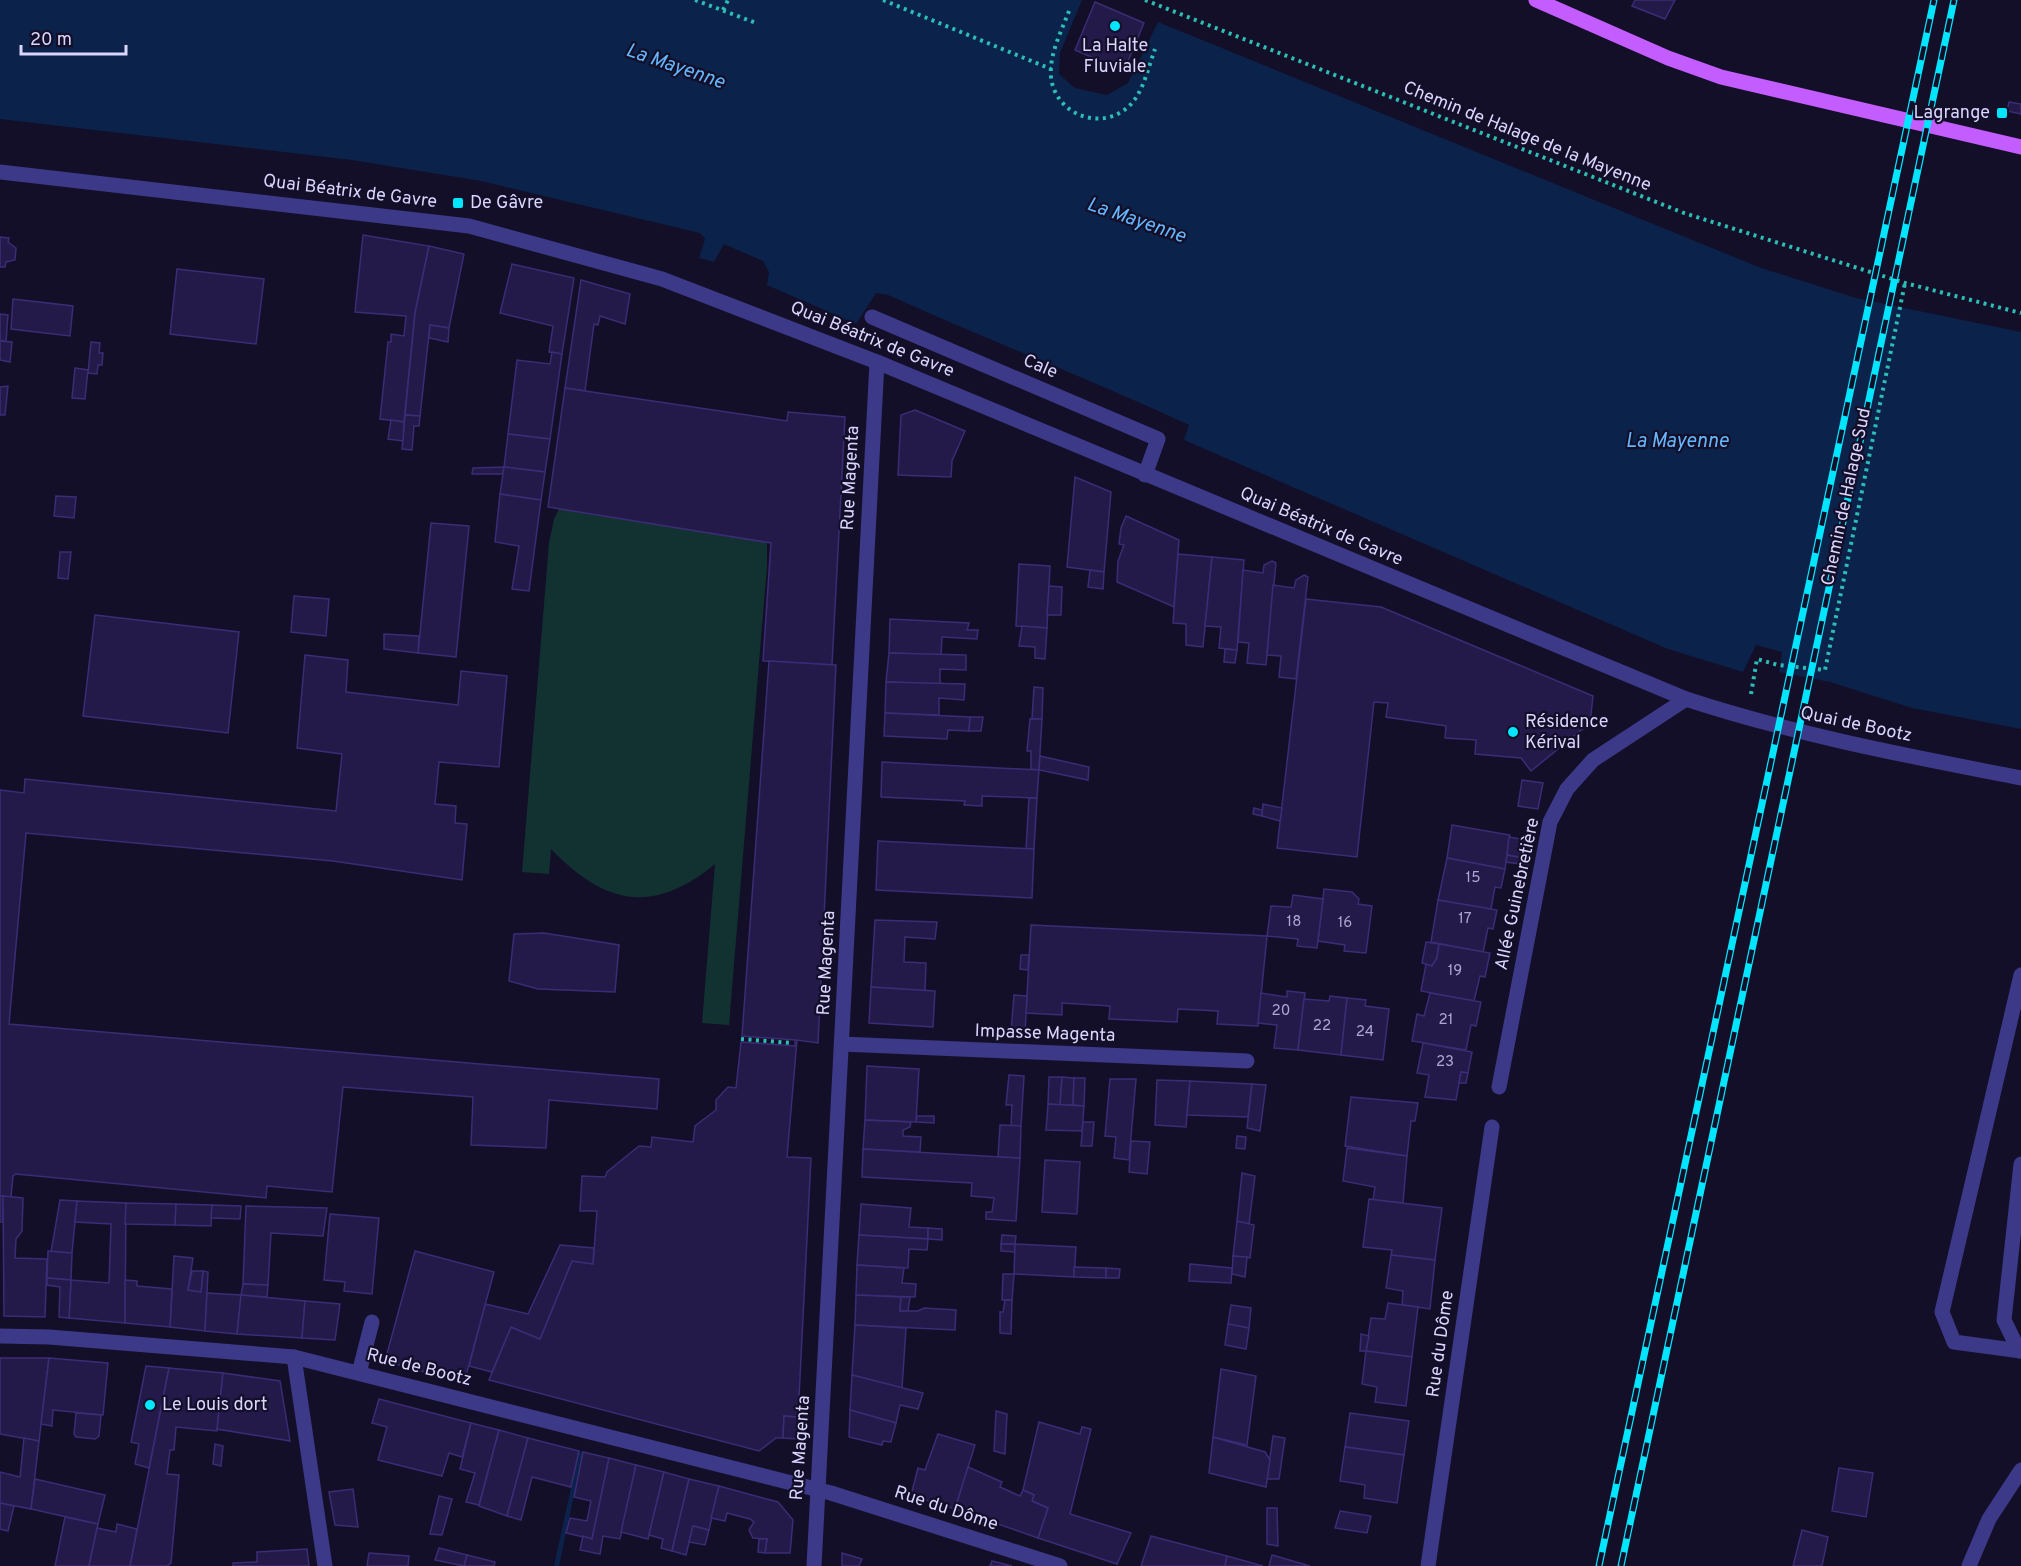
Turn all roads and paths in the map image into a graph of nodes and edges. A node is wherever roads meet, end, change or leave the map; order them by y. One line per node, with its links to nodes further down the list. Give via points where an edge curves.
1 (695, 0): 6 (path)
2 (728, 0): 6 (path)
3 (882, 0): 10 (path)
4 (1145, 0): 13 (path, Chemin de Halage de la Mayenne, via 1684,213)
5 (1536, 0): 11 (main road, via 1721,77)
6 (723, 11): 8 (path)
7 (1069, 11): 10 (path, via 1054,50)
8 (756, 23)
9 (1155, 49): 10 (path, via 1133,101 1117,115 1103,119 1075,114 1063,105 1055,92)
10 (1052, 69)
11 (2021, 147)
12 (0, 172): 16 (street, Quai Béatrix de Gavre, via 469,226 662,279)
13 (1905, 283): 14 (path, Chemin de Halage de la Mayenne); 19 (path, Chemin de Halage Sud, via 1825,670 1756,659)
14 (2021, 314)
15 (872, 317): 17 (street, Cale, via 1158,439)
16 (877, 362): 17 (street, Quai Béatrix de Gavre); 24 (street, Rue Magenta)
17 (1145, 475): 18 (street, Quai Béatrix de Gavre)
18 (1686, 699): 20 (street, Quai de Bootz, via 1755,722 1841,743); 26 (street, Allée Guinebretière, via 1593,760 1568,789 1550,822)
19 (1749, 700)
20 (2021, 778)
21 (2021, 975): 31 (street, via 1942,1312 1954,1342)
22 (741, 1039): 23 (path)
23 (792, 1043)
24 (842, 1044): 25 (street, Impasse Magenta); 35 (street, Rue Magenta)
25 (1247, 1061)
26 (1499, 1087)
27 (1492, 1127): 39 (street, Rue du Dôme)
28 (2021, 1164): 31 (street, via 2004,1320)
29 (372, 1322): 33 (street)
30 (0, 1336): 32 (street, Rue de Bootz)
31 (2020, 1351)
32 (294, 1357): 33 (street, Rue de Bootz); 36 (street)
33 (359, 1373): 35 (street, Rue de Bootz)
34 (2021, 1470): 40 (street, via 1989,1519)
35 (820, 1490): 37 (street, Rue Magenta); 38 (street, Rue du Dôme)
36 (325, 1566)
37 (814, 1566)
38 (1060, 1566)
39 (1428, 1566)
40 (1969, 1566)

